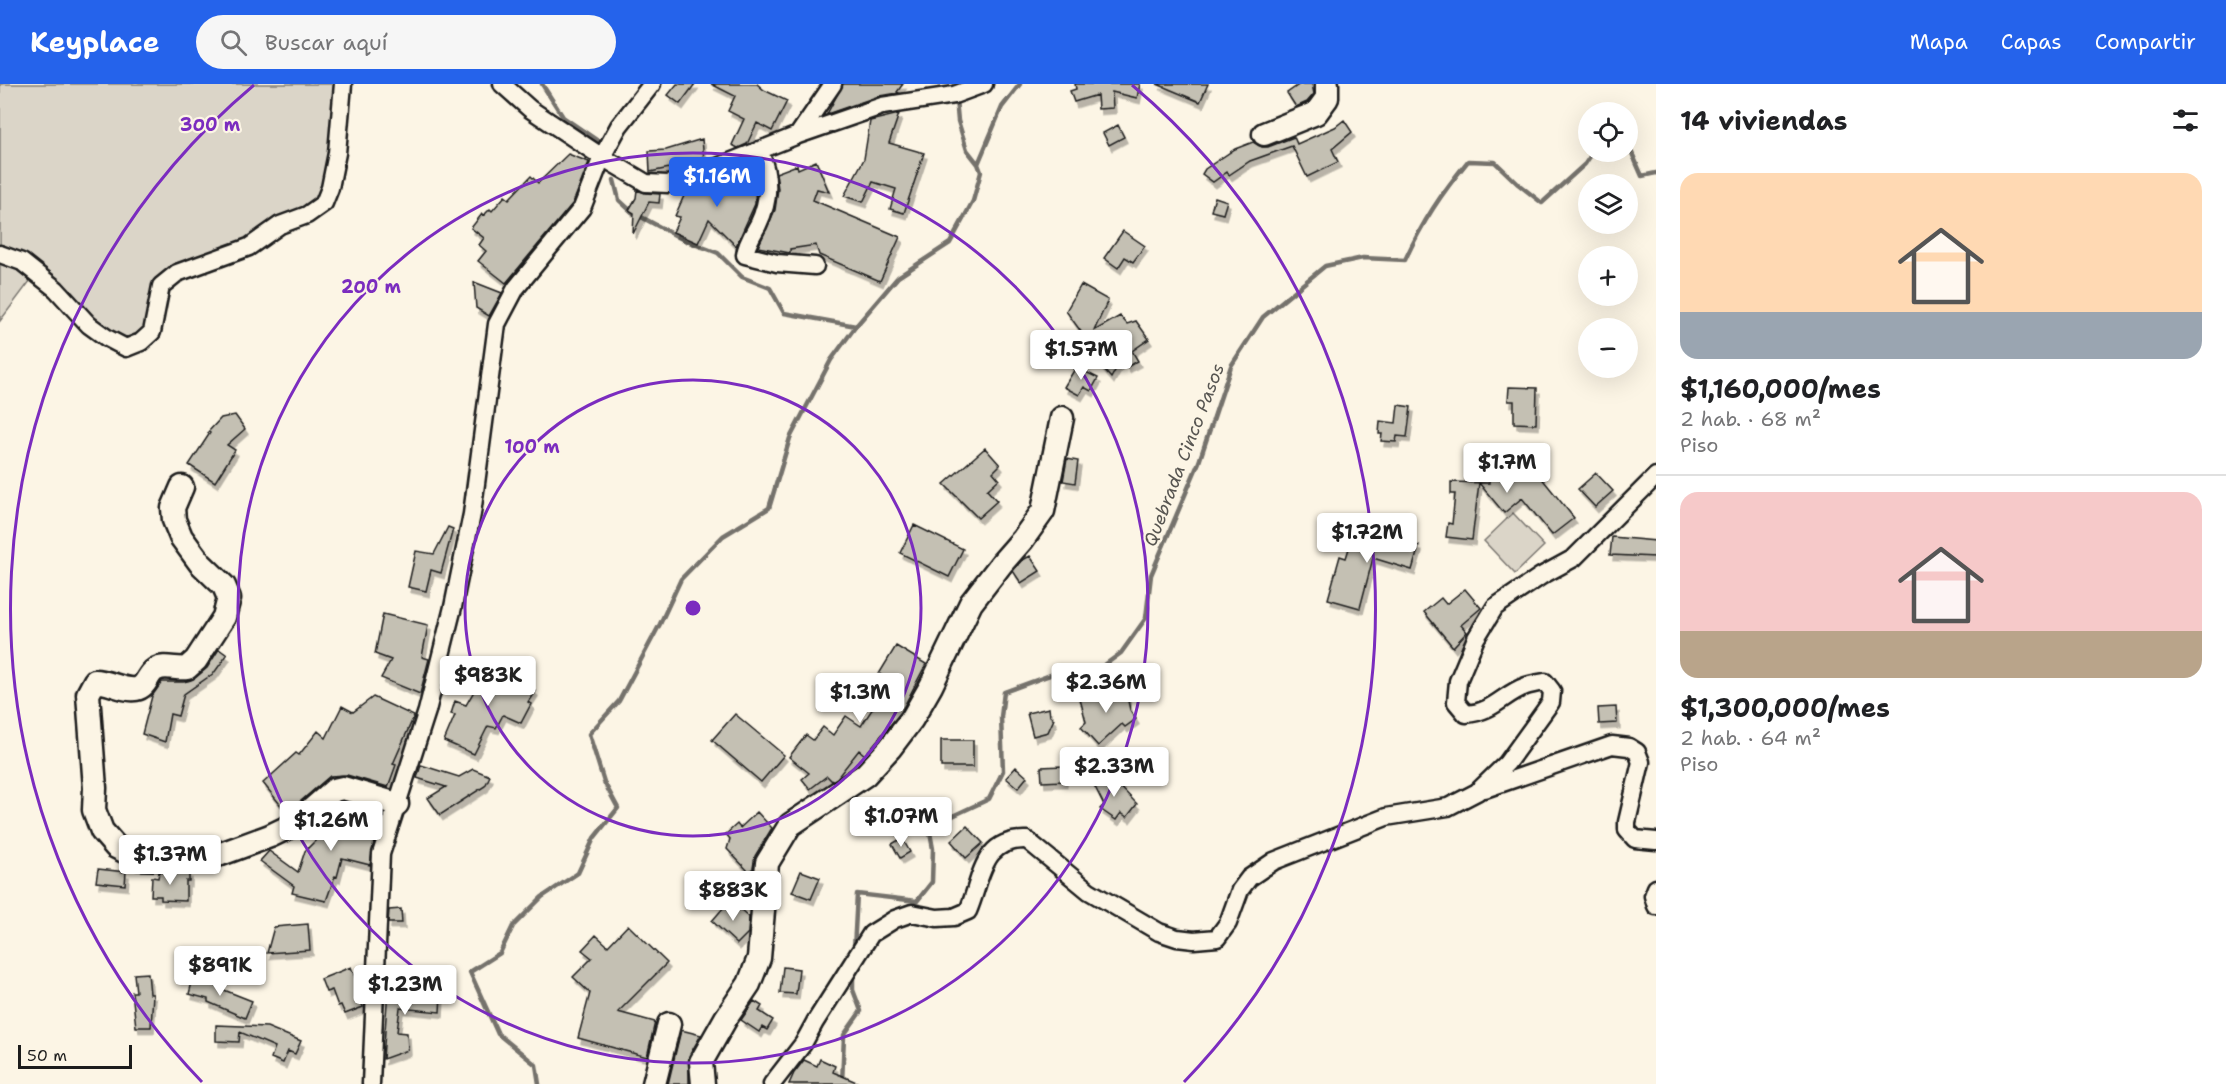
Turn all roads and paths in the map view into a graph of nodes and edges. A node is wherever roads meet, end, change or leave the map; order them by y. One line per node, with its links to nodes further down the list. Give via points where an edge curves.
1 (343, 84): 11 (street, via 337,153 324,203 307,215 280,225 249,247 177,273 161,286 152,332 141,342 126,348 107,338 22,262)
2 (502, 84): 10 (street, via 530,109)
3 (652, 84): 10 (street, via 619,126)
4 (833, 84): 8 (street)
5 (984, 84): 8 (street, via 956,94 882,106)
6 (1327, 84): 7 (street, via 1327,98 1316,113)
7 (1264, 134)
8 (798, 135): 9 (street)
9 (759, 150): 10 (street, via 668,184 646,183); 12 (street, via 767,176 766,203 745,255)
10 (602, 157): 17 (street, via 582,208 516,288 496,324 472,514 427,711)
11 (0, 254)
12 (815, 266)
13 (1062, 418): 24 (street, via 1043,511 971,603 912,719 865,776 790,825 767,863 759,958 749,984 701,1062)
14 (1656, 476): 16 (street, via 1574,558 1495,607 1476,638 1458,681 1456,702 1466,714 1490,709 1525,686 1545,682 1552,691 1551,702 1507,763)
15 (182, 487): 17 (street, via 173,508 174,520 200,563 227,591 229,605 196,660 187,668 158,668 135,689 103,681 94,681 90,686 94,810 102,831 116,847 138,858 198,860 295,824 334,790 343,788)
16 (1477, 792): 18 (street, via 1612,745 1629,747 1637,752 1641,762 1627,830 1635,839); 25 (street, via 1448,807 1386,817 1274,861 1249,878 1240,890 1228,923 1217,938 1194,940 1160,932 1089,891 1027,840 1014,840 995,848 984,863 968,910 954,917 912,913 871,934 804,1044)
17 (397, 804): 22 (street, via 381,854)
18 (1656, 842)
19 (1656, 888): 20 (street)
20 (1656, 906)
21 (669, 1024): 23 (street)
22 (371, 1084)
23 (654, 1084)
24 (703, 1084)
25 (772, 1084)

